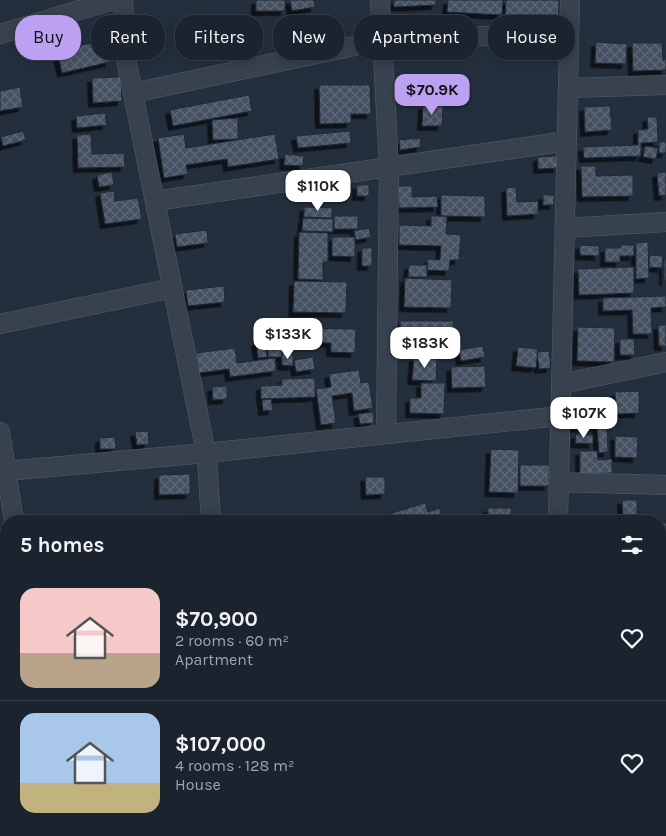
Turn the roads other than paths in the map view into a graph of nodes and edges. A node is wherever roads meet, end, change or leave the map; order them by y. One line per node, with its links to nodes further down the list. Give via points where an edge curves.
1 (113, 0): 7 (street)
2 (123, 0): 13 (street, via 126,59)
3 (380, 0): 5 (street)
4 (570, 0): 6 (street)
5 (381, 15)
6 (570, 15)
7 (0, 34)
8 (354, 46): 13 (street)
9 (383, 60): 15 (street)
10 (569, 60): 12 (street)
11 (666, 84): 12 (street)
12 (568, 88): 14 (street)
13 (133, 93): 16 (street)
14 (567, 141): 15 (street); 18 (street)
15 (389, 167): 16 (street); 25 (street)
16 (155, 201): 19 (street)
17 (666, 222): 18 (street)
18 (565, 228): 22 (street)
19 (172, 288): 20 (street); 26 (street)
20 (0, 324)
21 (666, 362): 22 (street)
22 (561, 384): 23 (street)
23 (560, 416): 25 (street); 28 (street)
24 (0, 432): 27 (street)
25 (386, 434): 26 (street)
26 (206, 453): 27 (street); 31 (street)
27 (6, 471): 30 (street)
28 (559, 482): 29 (street); 32 (street)
29 (666, 485)
30 (13, 515)
31 (211, 515)
32 (558, 515)

